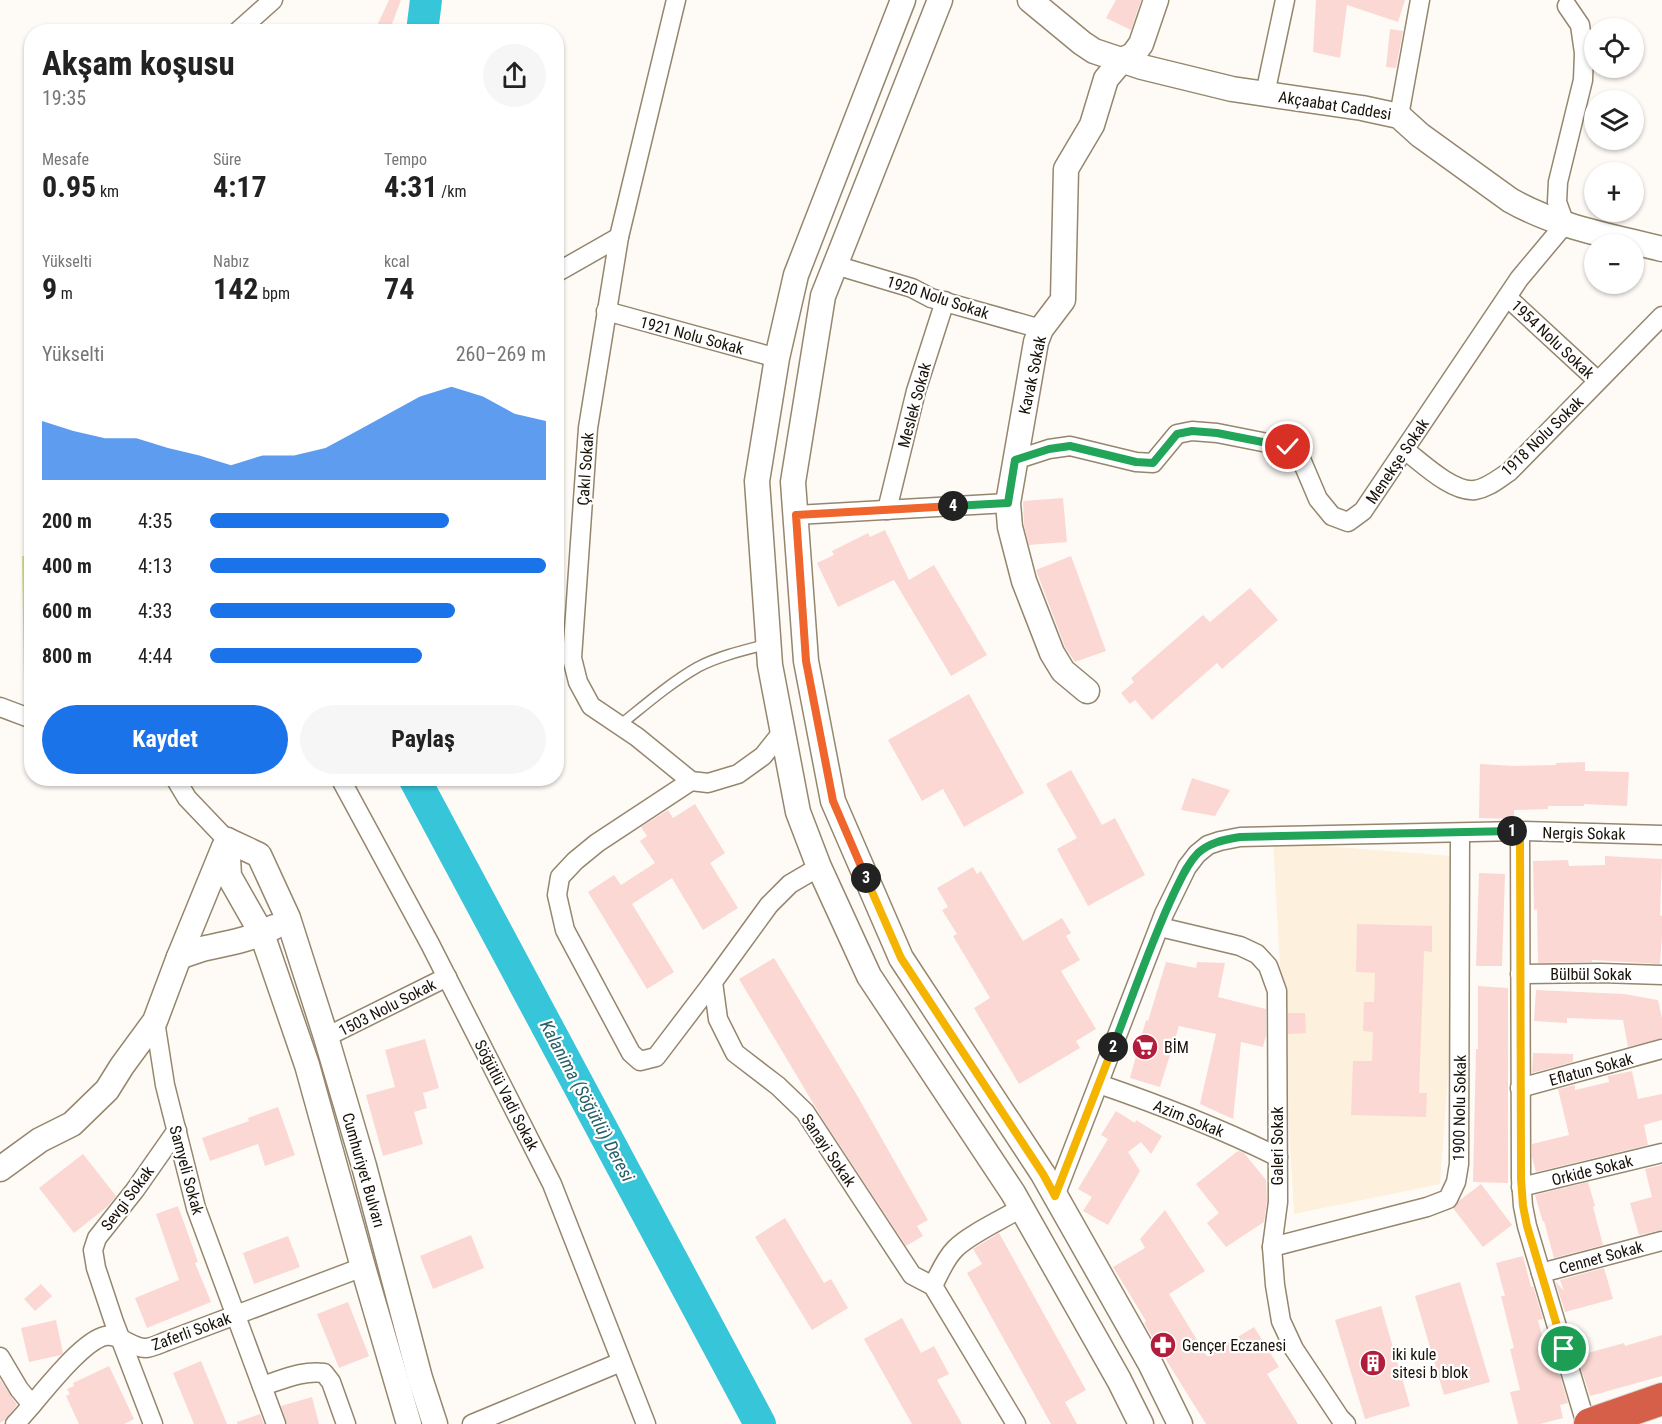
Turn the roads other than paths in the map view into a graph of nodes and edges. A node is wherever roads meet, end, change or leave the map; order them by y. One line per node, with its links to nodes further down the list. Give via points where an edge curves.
1 (273, 0): 10 (street)
2 (676, 0): 15 (street, Çakıl Sokak)
3 (903, 0): 24 (street, via 796,275)
4 (940, 0): 17 (street)
5 (1030, 0): 11 (street, Akçaabat Caddesi, via 1094,51)
6 (1156, 0): 11 (street, Kavak Sokak, via 1141,45)
7 (1285, 0): 12 (street)
8 (1420, 0): 13 (street)
9 (1568, 6): 14 (street, via 1580,25 1584,52 1583,80 1558,182 1557,202)
10 (246, 24)
11 (1122, 60): 12 (street, Akçaabat Caddesi); 23 (street, Kavak Sokak, via 1106,79 1092,126 1066,169 1063,300)
12 (1265, 94): 13 (street, Akçaabat Caddesi)
13 (1399, 116): 14 (street, Akçaabat Caddesi, via 1510,201)
14 (1565, 224): 16 (street, Akçaabat Caddesi); 19 (street, Menekşe Sokak)
15 (619, 237): 18 (street); 21 (street, Çakıl Sokak)
16 (1662, 249)
17 (835, 265): 20 (street, 1920 Nolu Sokak); 30 (street, via 823,296 793,482)
18 (564, 268)
19 (1507, 297): 25 (street, 1954 Nolu Sokak); 26 (street, Menekşe Sokak)
20 (945, 302): 23 (street, 1920 Nolu Sokak); 29 (street, Meslek Sokak, via 916,392)
21 (606, 312): 24 (street, 1921 Nolu Sokak); 35 (street, Çakıl Sokak, via 588,428 572,658 578,682 591,706)
22 (1662, 316): 25 (street, 1918 Nolu Sokak)
23 (1041, 330): 27 (street, Kavak Sokak)
24 (777, 358): 31 (street, via 758,481)
25 (1598, 381): 26 (street, 1918 Nolu Sokak, via 1509,472 1490,485 1473,490 1449,484)
26 (1405, 450): 27 (street, Menekşe Sokak, via 1364,511 1348,522 1332,516 1318,499 1301,459 1288,447 1246,438 1192,431 1177,434 1153,463 1070,446)
27 (1015, 460): 28 (street, Kavak Sokak)
28 (1008, 503): 29 (street); 32 (street, Kavak Sokak, via 1024,581 1052,653 1063,671)
29 (887, 510): 30 (street)
30 (796, 515): 63 (street, via 806,661 833,801 901,958)
31 (768, 644): 35 (lane, via 698,667); 36 (street)
32 (1087, 691)
33 (0, 706): 34 (street)
34 (24, 716)
35 (620, 725): 37 (street, Çakıl Sokak)
36 (783, 731): 37 (street, via 763,756 738,774 708,783); 44 (street, via 798,812)
37 (691, 781): 52 (street, via 575,861 560,877 557,895 564,930 631,1053 640,1061 656,1057)
38 (180, 786): 43 (street)
39 (344, 786): 51 (street, Söğütlü Vadi Sokak)
40 (1520, 831): 41 (street, Nergis Sokak); 42 (street, Nergis Sokak); 49 (street)
41 (1460, 832): 46 (street, Nergis Sokak, via 1240,837 1220,841 1208,845 1187,867); 66 (street, 1900 Nolu Sokak, via 1456,1182 1448,1199 1427,1208)
42 (1662, 835)
43 (227, 840): 45 (street, Cumhuriyet Bulvarı, via 259,855); 47 (street, Cumhuriyet Bulvarı, via 229,876); 48 (street)
44 (819, 867): 52 (street, via 790,884 769,905); 64 (street, via 869,976)
45 (288, 918): 47 (street); 54 (street, Cumhuriyet Bulvarı)
46 (1160, 927): 56 (street, Nergis Sokak); 60 (street, Galeri Sokak, via 1240,946 1257,954 1268,966 1277,991)
47 (262, 934): 48 (street); 67 (street, Cumhuriyet Bulvarı, via 307,1065)
48 (179, 957): 53 (street)
49 (1520, 974): 50 (street, Bülbül Sokak); 57 (street)
50 (1662, 975)
51 (447, 977): 54 (street, 1503 Nolu Sokak); 73 (street, Söğütlü Vadi Sokak, via 552,1184)
52 (713, 982): 69 (street, Sanayi Sokak, via 718,1019 735,1053 805,1112 912,1275)
53 (155, 1021): 58 (street, Samyeli Sokak); 61 (street, via 107,1090 72,1124 40,1140)
54 (326, 1037): 82 (street, Cumhuriyet Bulvarı)
55 (1662, 1049): 57 (street, Eflatun Sokak)
56 (1099, 1084): 60 (street, Azim Sokak, via 1159,1105); 63 (street, Nergis Sokak)
57 (1520, 1088): 62 (street)
58 (177, 1130): 70 (street, Samyeli Sokak, via 196,1208); 71 (street, Sevgi Sokak, via 97,1238 93,1250)
59 (1662, 1153): 62 (street, Orkide Sokak)
60 (1278, 1157): 66 (street, Galeri Sokak, via 1278,1202)
61 (0, 1169)
62 (1521, 1187): 68 (street)
63 (1055, 1196): 87 (street, via 1150,1363)
64 (1021, 1208): 69 (street, via 955,1249); 86 (street)
65 (1662, 1241): 68 (street, Cennet Sokak)
66 (1272, 1246): 88 (street, Galeri Sokak, via 1281,1320 1294,1349)
67 (363, 1268): 70 (street, Zaferli Sokak); 81 (street, Cumhuriyet Bulvarı)
68 (1541, 1273): 89 (street)
69 (933, 1286): 85 (street, Sanayi Sokak)
70 (236, 1315): 71 (street, Zaferli Sokak, via 145,1348); 74 (street, Samyeli Sokak)
71 (121, 1339): 76 (street, Zaferli Sokak, via 105,1336 89,1344); 78 (street)
72 (0, 1357): 76 (street)
73 (621, 1362): 83 (street); 84 (street, Söğütlü Vadi Sokak)
74 (262, 1386): 79 (street, Samyeli Sokak); 80 (street, via 312,1371 324,1373)
75 (1662, 1399): 89 (highway)
76 (32, 1405): 77 (street, Zaferli Sokak)
77 (15, 1424)
78 (153, 1424)
79 (276, 1424)
80 (346, 1424)
81 (409, 1424)
82 (435, 1424)
83 (472, 1424)
84 (646, 1424)
85 (1016, 1424)
86 (1141, 1424)
87 (1180, 1424)
88 (1346, 1424)
89 (1588, 1424)

